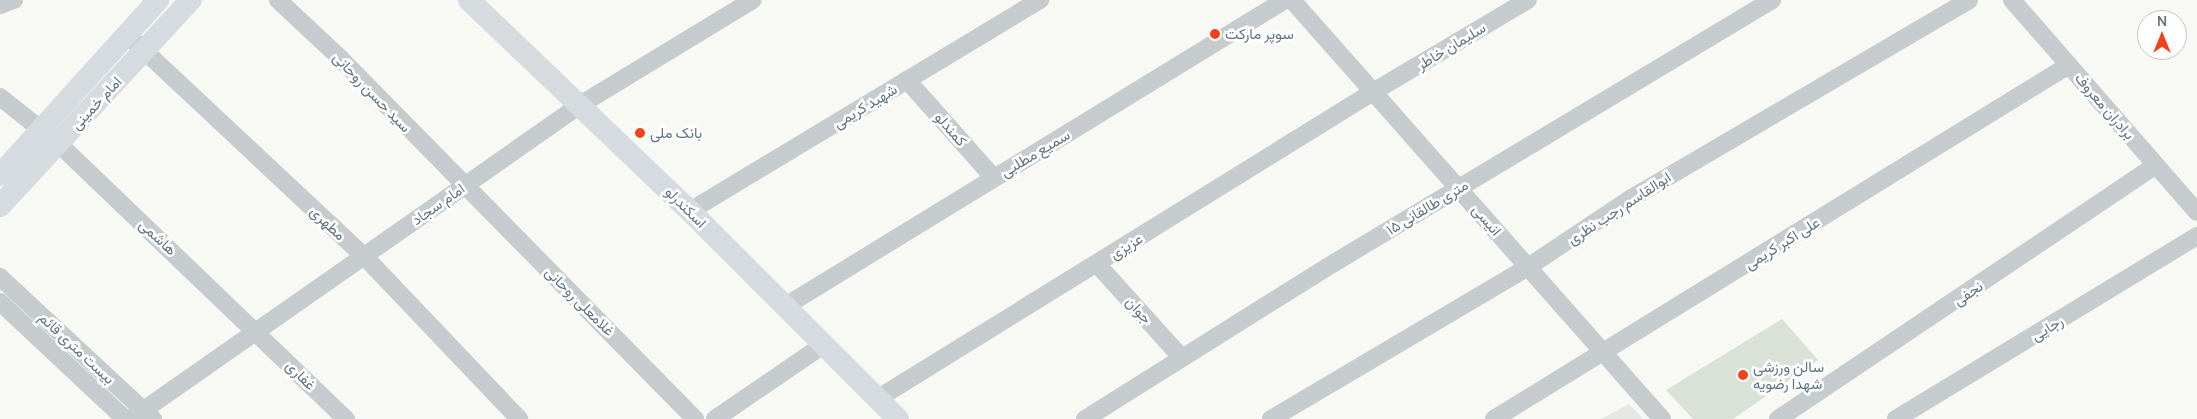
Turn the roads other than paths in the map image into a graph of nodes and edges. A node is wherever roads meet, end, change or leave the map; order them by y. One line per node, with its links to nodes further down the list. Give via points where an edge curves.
1 (14, 0): 14 (street)
2 (158, 0): 15 (main road, امام خمینی)
3 (191, 0): 16 (main road, امام خمینی)
4 (278, 0): 27 (street, سید حسن روحانی, via 342,59)
5 (469, 0): 21 (main road, اسکندرلو)
6 (753, 0): 21 (street, امام سجاد)
7 (1040, 0): 18 (street, شهید کریمی)
8 (1285, 0): 26 (street, سمیع مطلبی)
9 (1292, 0): 19 (street, انیسی)
10 (1528, 0): 19 (street, سلیمان خاطر)
11 (1772, 0): 28 (street, ۱۵ متری طالقانی)
12 (1969, 0): 35 (street, ابوالقاسم رجب نظری, via 1630,199)
13 (2012, 0): 17 (street, برادران معروف)
14 (0, 5)
15 (128, 35): 16 (street, مطهری); 22 (main road, امام خمینی)
16 (144, 51): 23 (main road, امام خمینی); 33 (street, مطهری)
17 (2069, 65): 24 (street, برادران معروف); 41 (street, علی اکبر کریمی)
18 (908, 80): 26 (street, کمندلو); 30 (street, شهید کریمی)
19 (1373, 92): 28 (street, انیسی); 34 (street, عزیزی)
20 (0, 97): 22 (street)
21 (580, 105): 27 (street, امام سجاد); 30 (main road, اسکندرلو)
22 (40, 128): 23 (street); 25 (main road, امام خمینی)
23 (58, 143): 29 (main road, امام خمینی); 39 (street, هاشمی)
24 (2156, 165): 31 (street, برادران معروف); 55 (street, نجفی)
25 (0, 175)
26 (994, 178): 38 (street, سمیع مطلبی)
27 (464, 186): 33 (street, امام سجاد); 48 (street, غلامعلی روحانی)
28 (1459, 188): 35 (street, انیسی); 42 (street, ۱۵ متری طالقانی)
29 (0, 206)
30 (690, 211): 38 (main road, اسکندرلو)
31 (2197, 212)
32 (2197, 236): 56 (street, رجایی)
33 (364, 256): 39 (street, امام سجاد); 47 (street, مطهری)
34 (1097, 264): 42 (street, جوان); 43 (street, عزیزی)
35 (1528, 267): 41 (street, انیسی); 52 (street, ابوالقاسم رجب نظری)
36 (0, 276): 44 (street, بیست متری قائم)
37 (0, 302): 45 (street, بیست متری قائم)
38 (784, 307): 40 (main road, اسکندرلو)
39 (257, 331): 44 (street, امام سجاد); 46 (street, غفاری)
40 (823, 345): 43 (main road, اسکندرلو); 49 (street)
41 (1603, 352): 53 (street, علی اکبر کریمی); 54 (street, انیسی)
42 (1181, 357): 51 (street, ۱۵ متری طالقانی)
43 (877, 399): 50 (main road, اسکندرلو)
44 (143, 416)
45 (125, 419)
46 (346, 419)
47 (519, 419)
48 (695, 419)
49 (715, 419)
50 (898, 419)
51 (1085, 419)
52 (1271, 419)
53 (1494, 419)
54 (1662, 419)
55 (1778, 419)
56 (1896, 419)

